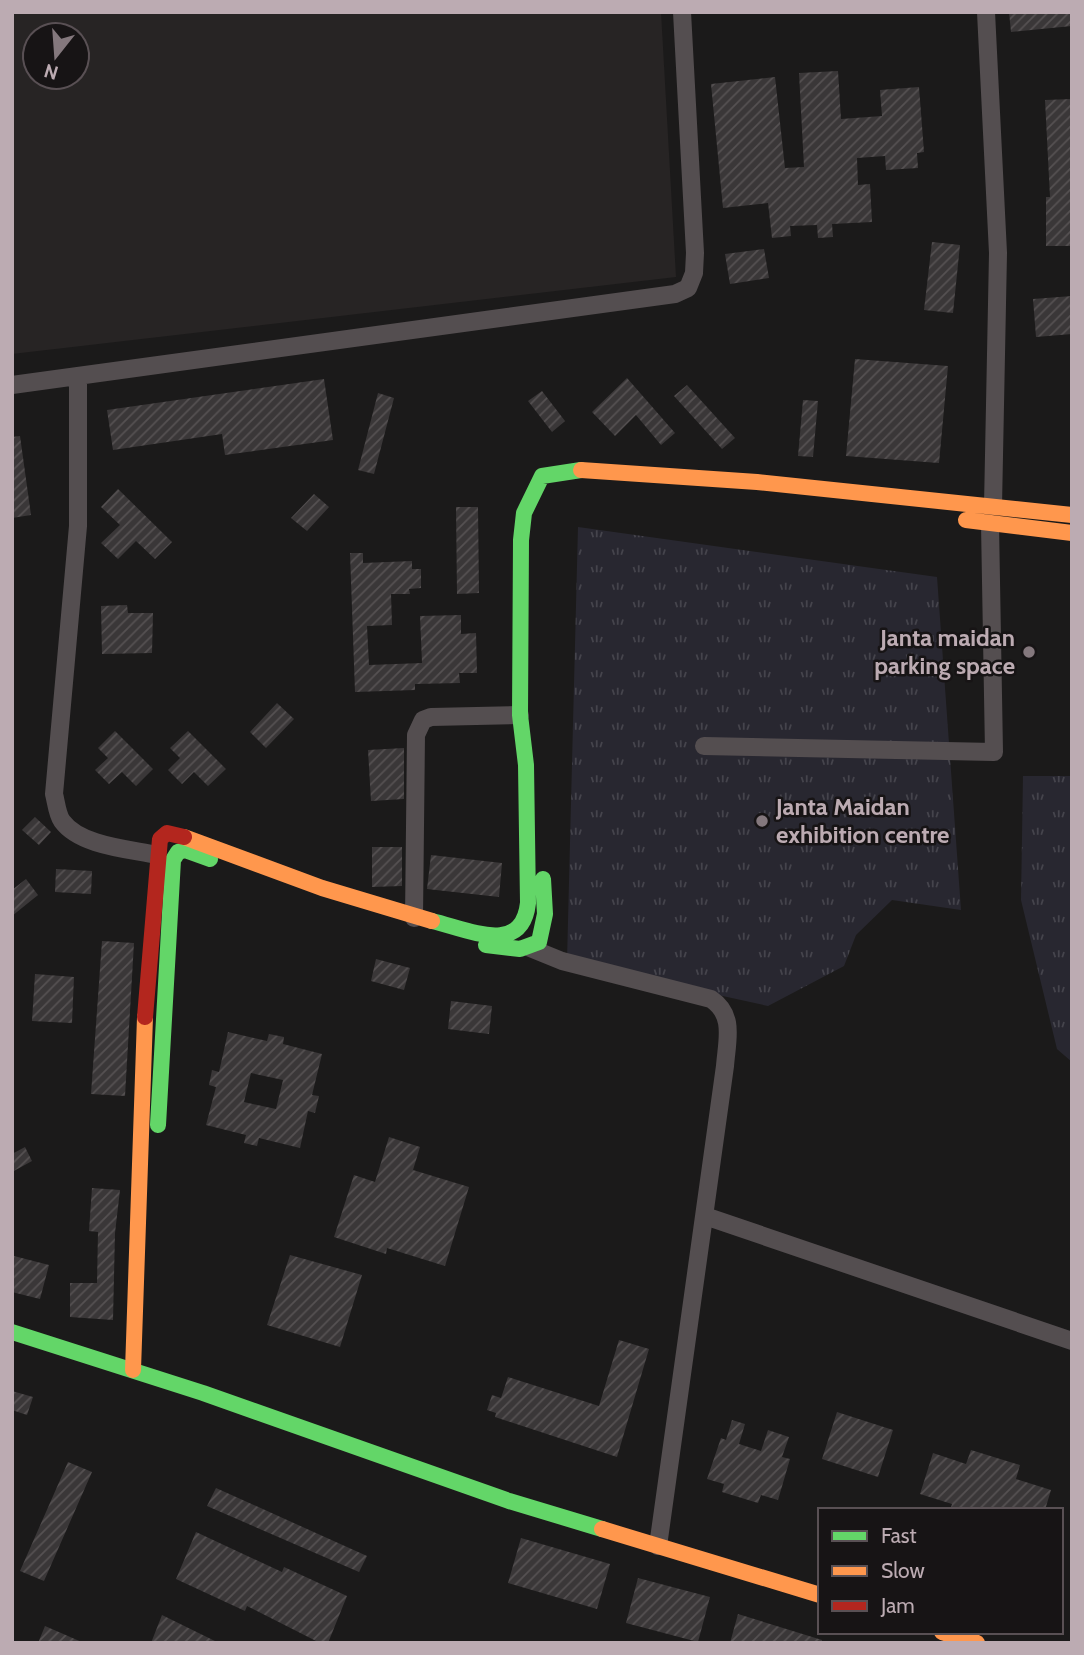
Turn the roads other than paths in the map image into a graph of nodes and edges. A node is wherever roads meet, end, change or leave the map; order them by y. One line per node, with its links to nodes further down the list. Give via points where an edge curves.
1 (682, 12): 3 (street, via 695,253 688,288 675,294)
2 (986, 12): 7 (street, via 998,253)
3 (78, 376): 4 (street); 12 (street, via 78,526 54,793 61,820 76,832)
4 (12, 385)
5 (712, 496): 10 (street, via 591,485 558,486 550,494 541,512 536,543)
6 (806, 504): 7 (street, via 941,516)
7 (991, 515): 8 (street); 9 (street); 10 (street, via 757,482 579,470 542,476 524,513 521,540); 11 (street, via 994,752)
8 (1072, 515)
9 (1072, 533)
10 (532, 715): 13 (street, via 432,718 419,725); 13 (street, via 526,765 526,918 510,935); 14 (street, via 545,914 539,942)
11 (704, 746)
12 (157, 855): 13 (street, via 162,835 173,834 293,880); 18 (street, via 142,1053)
13 (414, 918)
14 (530, 948): 15 (street, via 562,961 711,999 723,1007 729,1029); 18 (street, via 516,951 420,931 305,898 195,853 178,852 173,860)
15 (705, 1216): 17 (street); 19 (street)
16 (12, 1332): 18 (street)
17 (1072, 1341)
18 (141, 1372): 19 (street, via 509,1501)
19 (658, 1546): 20 (street)
20 (818, 1594)
21 (948, 1634): 22 (street)
22 (977, 1643)

